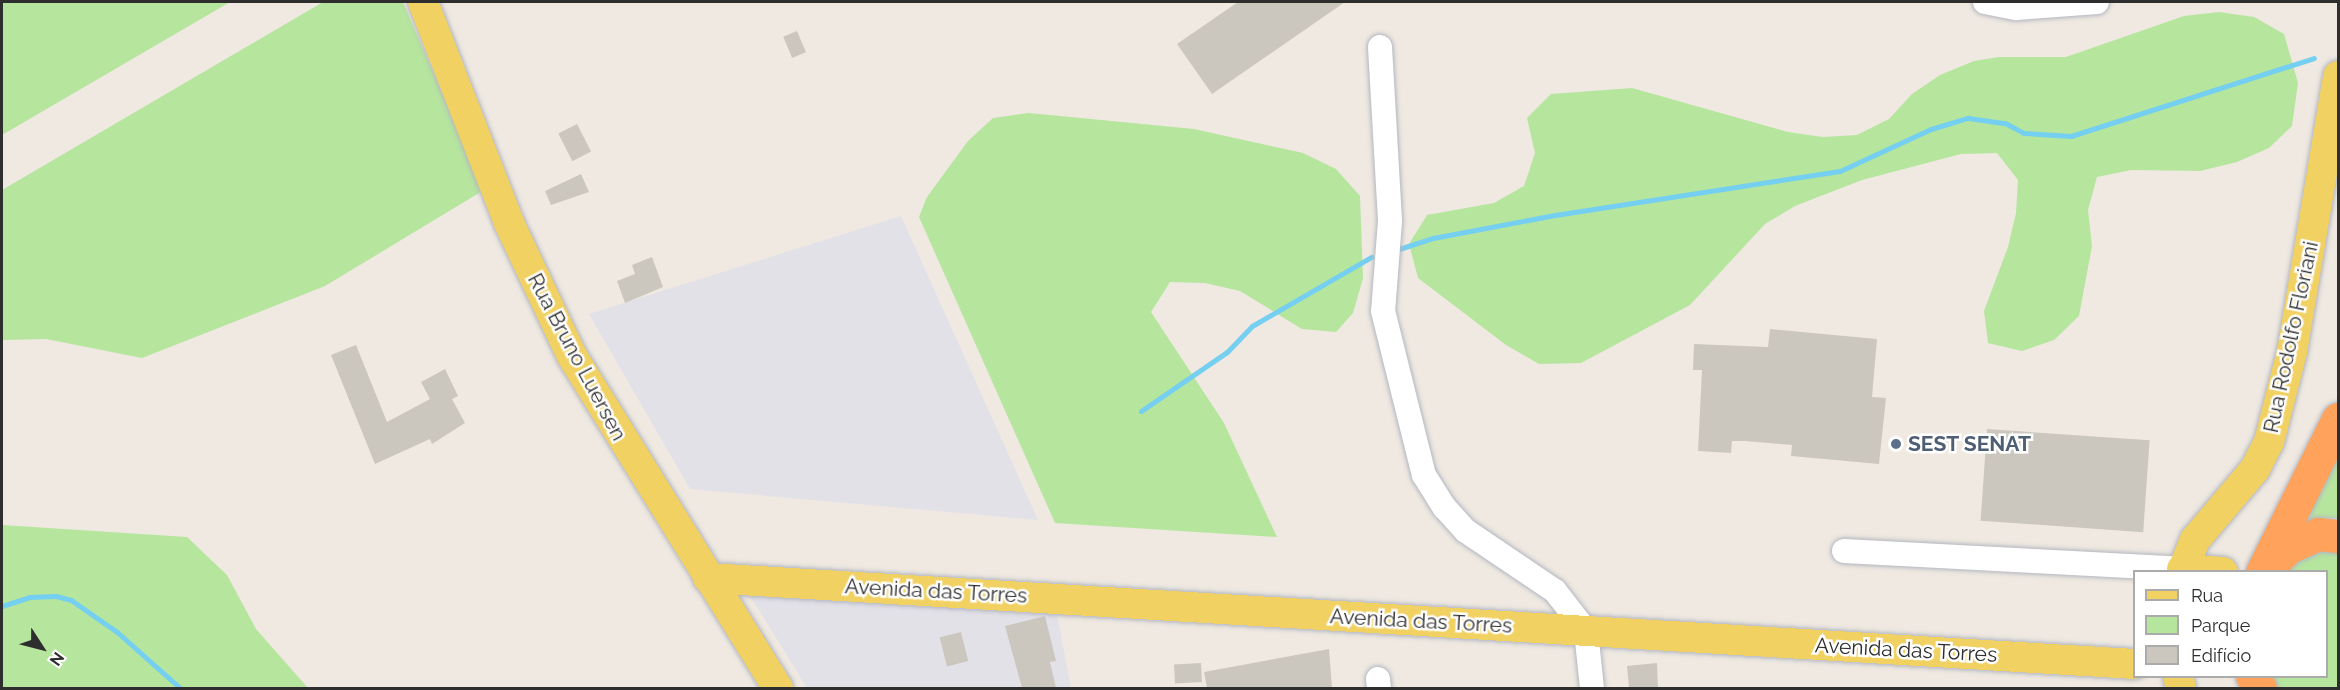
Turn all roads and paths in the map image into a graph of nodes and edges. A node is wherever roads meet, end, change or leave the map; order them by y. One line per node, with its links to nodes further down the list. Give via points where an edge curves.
1 (423, 2): 13 (main road, Rua Bruno Luersen, via 509,223 545,303 614,429)
2 (1985, 2): 4 (street, via 2016,8)
3 (2097, 2): 4 (street)
4 (2056, 3)
5 (1380, 47): 14 (street, via 1390,221 1383,311 1424,475 1466,531 1555,591)
6 (2338, 76): 10 (main road, Rua Rodolfo Floriani, via 2292,352 2276,422 2254,469 2214,513)
7 (2338, 419): 11 (highway)
8 (2338, 536): 12 (highway, via 2318,534 2289,547)
9 (1844, 551): 10 (street)
10 (2182, 570)
11 (2264, 570)
12 (2265, 570)
13 (708, 578): 14 (main road, Avenida das Torres); 16 (main road, Rua Bruno Luersen)
14 (1586, 631): 15 (main road, Avenida das Torres); 17 (street)
15 (2133, 664)
16 (778, 688)
17 (1592, 688)

